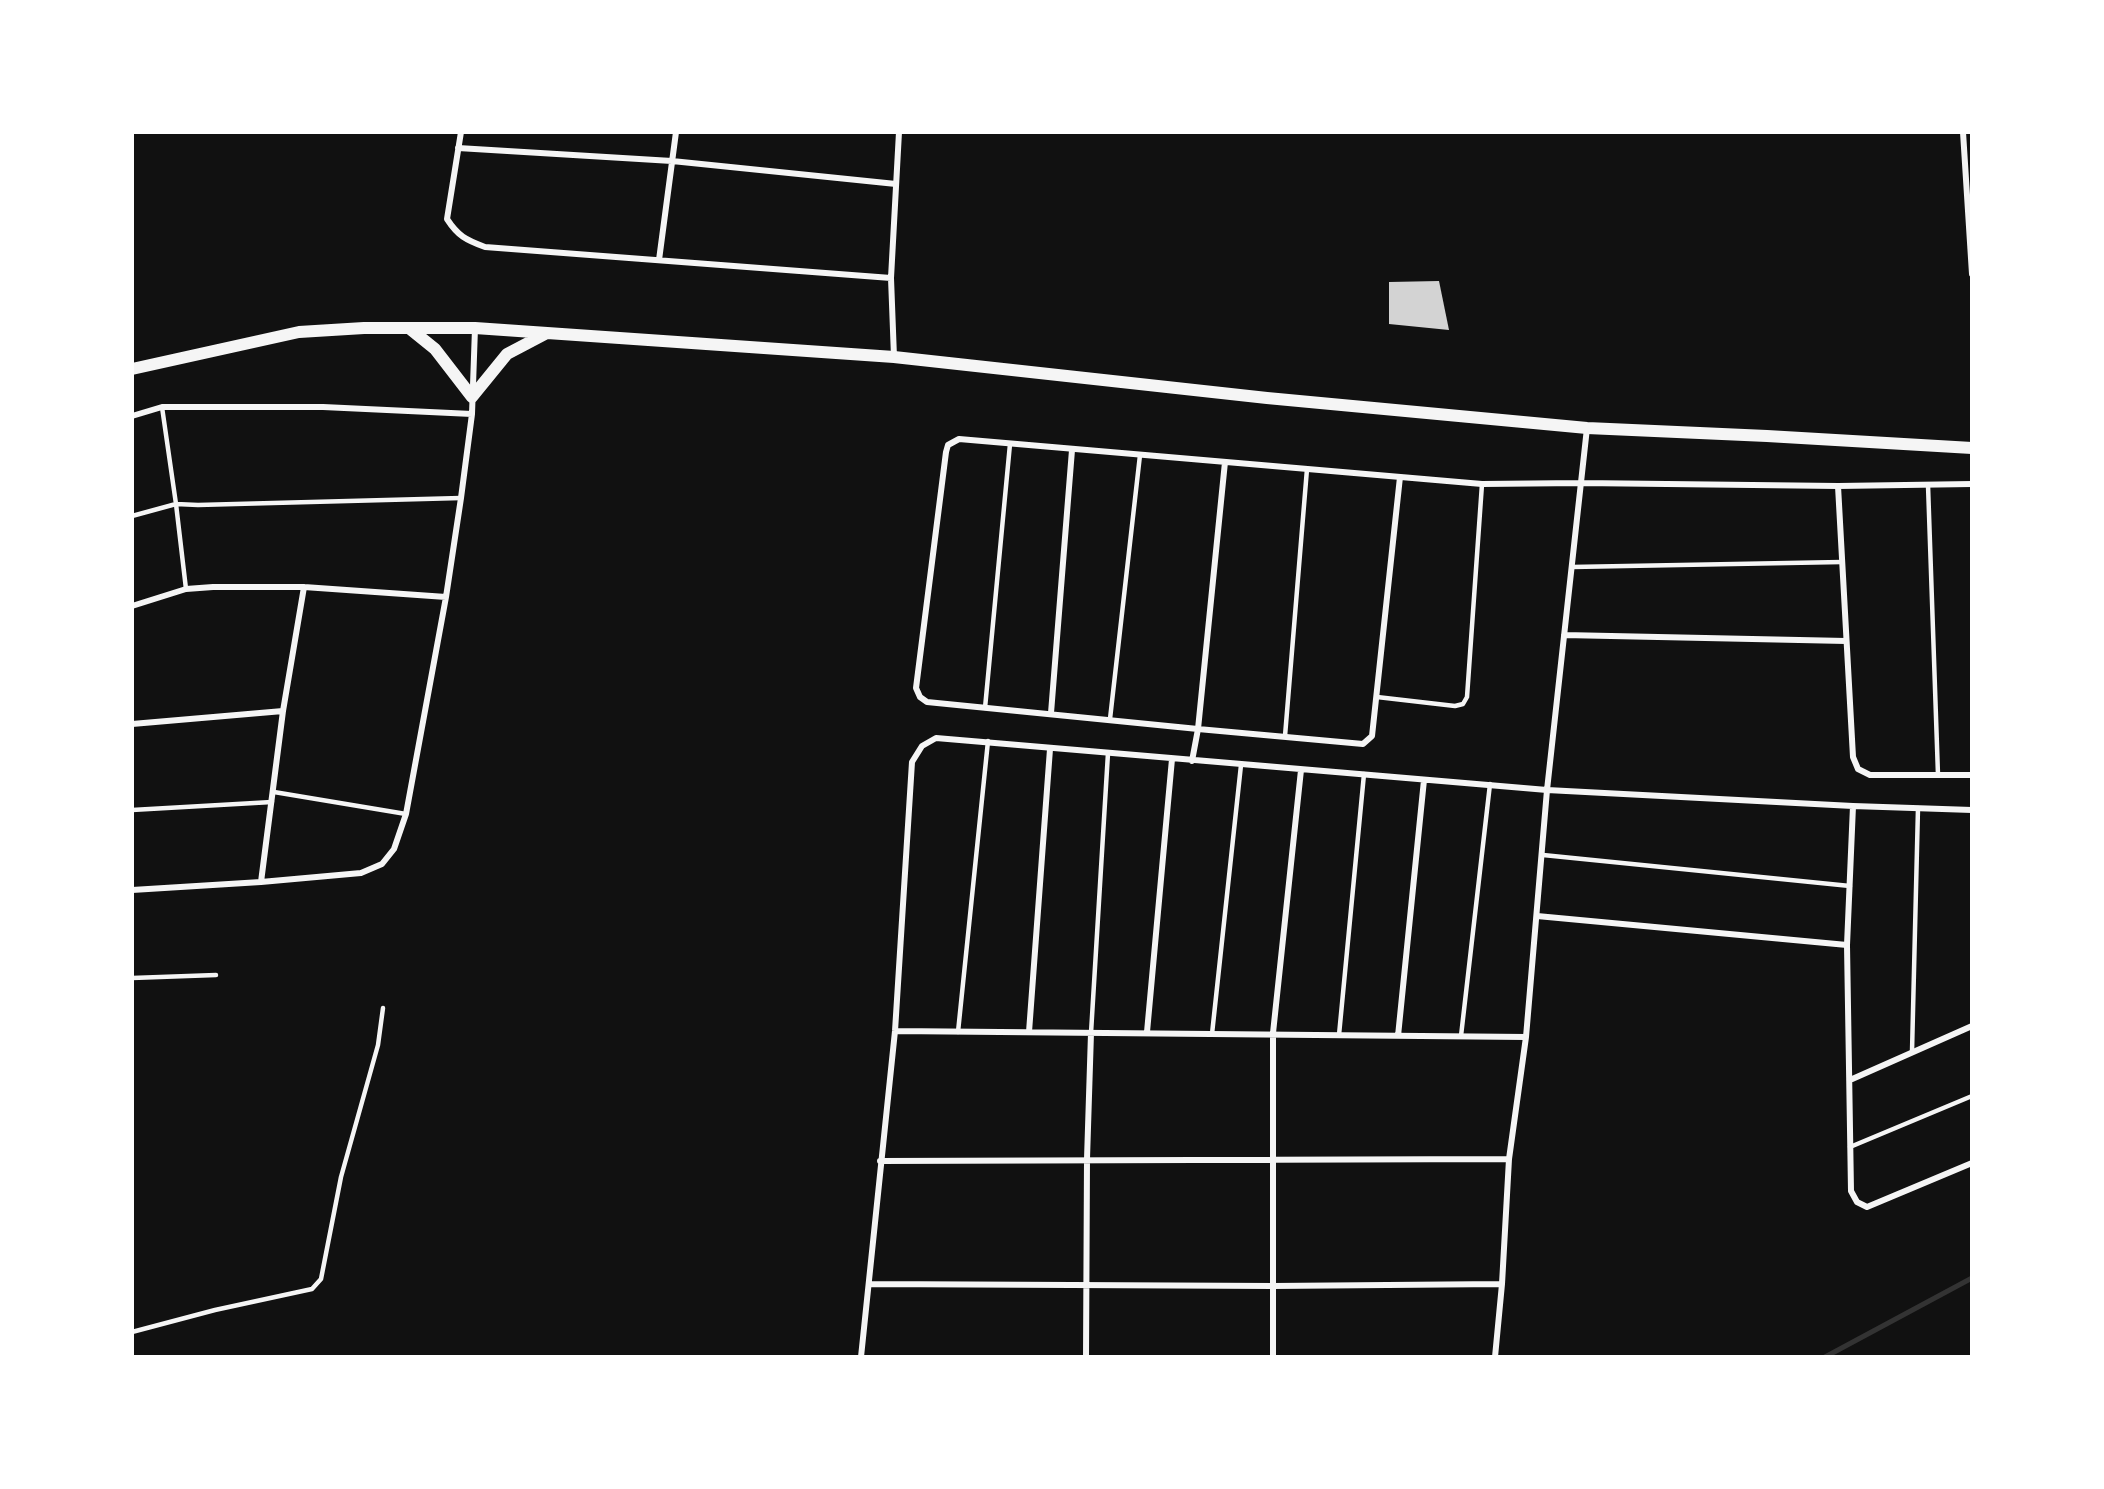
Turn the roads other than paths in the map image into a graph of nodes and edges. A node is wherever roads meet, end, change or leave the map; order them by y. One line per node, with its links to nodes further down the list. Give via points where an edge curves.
1 (460, 132): 5 (street)
2 (676, 132): 8 (street)
3 (899, 132): 9 (street)
4 (1963, 132): 7 (street)
5 (458, 148): 8 (street); 11 (street, via 447,219 455,232 467,240 485,247)
6 (1972, 157): 7 (street)
7 (1964, 158): 10 (street)
8 (672, 161): 9 (street); 11 (street)
9 (896, 184): 13 (street)
10 (1971, 246): 12 (street)
11 (659, 260): 13 (street)
12 (1972, 274)
13 (891, 278): 17 (street)
14 (409, 328): 15 (main road); 18 (main road, via 299,332); 19 (main road, via 435,349)
15 (475, 328): 16 (main road); 19 (street)
16 (546, 333): 17 (main road); 19 (main road, via 507,354)
17 (894, 357): 23 (main road)
18 (132, 369)
19 (472, 398): 21 (street)
20 (162, 407): 21 (street, via 323,407); 22 (street); 37 (lane)
21 (471, 414): 36 (street)
22 (132, 416)
23 (1587, 428): 25 (main road); 31 (street)
24 (1010, 444): 26 (street); 48 (lane); 48 (street, via 958,439 948,445 916,688 927,702)
25 (1972, 448)
26 (1072, 450): 27 (street); 50 (street)
27 (1140, 455): 28 (street); 51 (lane)
28 (1225, 462): 29 (street); 53 (street)
29 (1306, 469): 30 (street); 54 (lane)
30 (1400, 477): 32 (street); 47 (street)
31 (1581, 483): 32 (street); 35 (street); 40 (street)
32 (1482, 484): 47 (lane, via 1467,697 1463,704 1455,706)
33 (1972, 484): 34 (street)
34 (1928, 485): 35 (street); 63 (lane)
35 (1838, 486): 39 (street)
36 (461, 498): 37 (lane); 43 (street)
37 (176, 504): 38 (lane); 42 (lane)
38 (132, 516)
39 (1842, 562): 40 (lane); 46 (street)
40 (1572, 567): 45 (street)
41 (304, 587): 42 (street); 43 (street); 49 (street)
42 (186, 589): 44 (street)
43 (446, 597): 74 (street)
44 (132, 606)
45 (1564, 635): 46 (street); 67 (street)
46 (1846, 641): 63 (street, via 1853,757 1858,769 1870,774)
47 (1377, 697): 54 (street, via 1372,736 1363,744)
48 (986, 708): 50 (street)
49 (283, 711): 52 (street); 68 (street)
50 (1051, 713): 51 (street)
51 (1110, 719): 53 (street)
52 (132, 724)
53 (1198, 729): 54 (street); 59 (street)
54 (1285, 736)
55 (988, 741): 56 (street); 85 (street, via 936,738 922,746 912,762); 86 (lane)
56 (1050, 749): 57 (street); 87 (street)
57 (1108, 753): 58 (street); 89 (lane)
58 (1172, 759): 59 (street); 88 (street)
59 (1192, 761): 60 (street)
60 (1241, 765): 61 (street); 91 (lane)
61 (1301, 770): 62 (street); 90 (street)
62 (1364, 774): 65 (street); 92 (lane)
63 (1938, 775): 64 (street)
64 (1972, 775)
65 (1424, 780): 66 (street); 93 (street)
66 (1490, 784): 67 (street); 94 (lane)
67 (1547, 790): 70 (street); 75 (street)
68 (274, 792): 69 (street); 74 (lane)
69 (272, 802): 72 (lane); 76 (street)
70 (1853, 806): 71 (street); 77 (street)
71 (1918, 808): 73 (street); 96 (lane)
72 (132, 810)
73 (1972, 810)
74 (406, 814): 76 (street, via 394,849 382,864 361,873)
75 (1543, 855): 77 (lane); 79 (street)
76 (261, 882): 78 (street)
77 (1850, 886): 80 (street)
78 (132, 890)
79 (1537, 916): 80 (street); 95 (street)
80 (1847, 945): 97 (street)
81 (216, 975): 82 (lane)
82 (132, 978)
83 (383, 1008): 109 (lane, via 378,1045 341,1177 321,1279 312,1289)
84 (1972, 1026): 96 (street)
85 (895, 1031): 86 (street); 102 (street)
86 (958, 1032): 87 (street)
87 (1029, 1032): 89 (street)
88 (1147, 1032): 89 (street); 91 (street)
89 (1091, 1033): 100 (street)
90 (1273, 1033): 91 (street); 92 (street); 103 (street)
91 (1212, 1034)
92 (1339, 1035): 93 (street)
93 (1398, 1036): 94 (street)
94 (1461, 1036): 95 (street)
95 (1526, 1036): 101 (street)
96 (1912, 1052): 97 (street)
97 (1850, 1080): 99 (street)
98 (1972, 1096): 99 (lane)
99 (1850, 1146): 104 (street, via 1851,1191 1857,1202 1867,1207)
100 (1087, 1159): 102 (street); 103 (street); 106 (street)
101 (1509, 1159): 103 (street); 107 (street)
102 (880, 1161): 105 (street)
103 (1272, 1161): 108 (street)
104 (1972, 1163)
105 (870, 1284): 106 (street); 110 (street)
106 (1085, 1284): 108 (street); 111 (street)
107 (1502, 1284): 108 (street); 113 (street)
108 (1273, 1286): 112 (street)
109 (132, 1332)
110 (861, 1357)
111 (1086, 1357)
112 (1274, 1357)
113 (1494, 1357)

